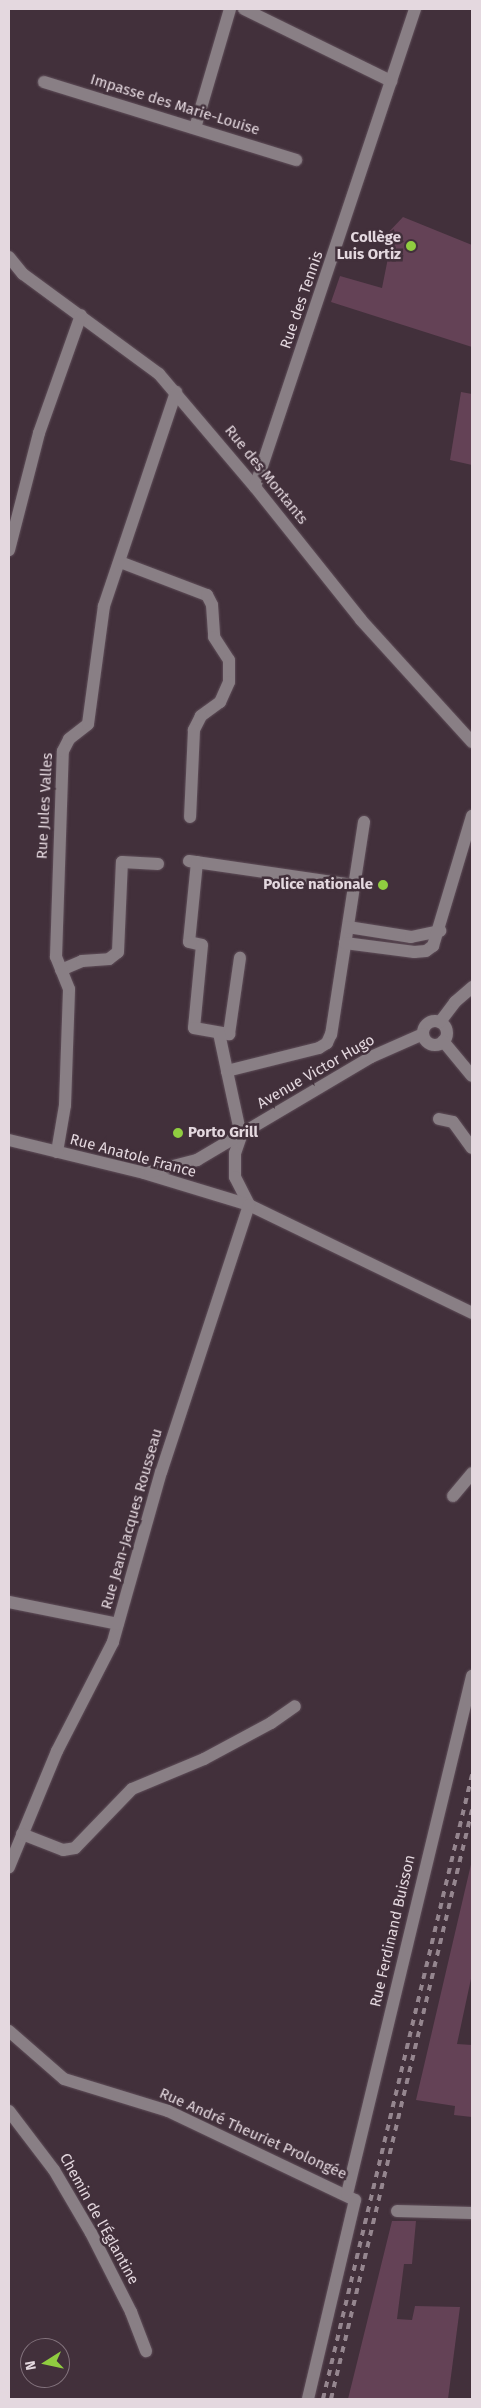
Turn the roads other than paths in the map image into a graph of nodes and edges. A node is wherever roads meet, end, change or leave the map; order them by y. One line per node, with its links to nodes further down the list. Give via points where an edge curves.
1 (230, 9): 6 (street)
2 (244, 9): 4 (street)
3 (415, 9): 4 (street, Rue des Tennis)
4 (391, 81): 11 (street, Rue des Tennis)
5 (44, 82): 6 (street, Impasse des Marie-Louise)
6 (195, 128): 7 (street, Impasse des Marie-Louise)
7 (296, 160)
8 (9, 257): 9 (street, Rue des Montants, via 23,274)
9 (81, 315): 10 (street, Rue des Montants, via 144,360); 12 (street, via 39,433)
10 (176, 392): 11 (street, Rue des Montants); 13 (street, Rue Jules Valles)
11 (255, 487): 14 (street, Rue des Montants, via 361,620)
12 (9, 550)
13 (120, 562): 16 (street, via 207,595 212,605 214,637 229,660 229,682 220,702 201,716 194,730); 24 (street, Rue Jules Valles, via 104,606 88,724 69,739 62,751 56,957)
14 (472, 742)
15 (472, 816): 21 (street)
16 (190, 817)
17 (364, 822): 19 (street)
18 (158, 864): 24 (street, via 122,862 118,952 109,960 82,961)
19 (354, 884): 20 (street); 27 (street, via 193,861 189,942 202,945 194,1028)
20 (348, 927): 21 (street, via 411,937); 22 (street)
21 (440, 931): 22 (street, via 433,946 426,951)
22 (345, 943): 30 (street, via 331,1034 326,1044)
23 (240, 958): 27 (street, via 229,1034)
24 (61, 970): 36 (street, Rue Jules Valles, via 69,989 65,1105)
25 (472, 988): 26 (street, via 455,1002)
26 (440, 1022): 28 (street, via 426,1024); 29 (street, via 447,1031)
27 (219, 1033): 30 (street)
28 (423, 1034): 29 (street, via 432,1045); 33 (street, Avenue Victor Hugo, via 371,1057)
29 (443, 1041): 31 (street)
30 (227, 1071): 33 (street)
31 (472, 1076)
32 (439, 1119): 35 (street, via 453,1122)
33 (241, 1136): 37 (street, Avenue Victor Hugo, via 180,1167); 38 (street, via 235,1153 235,1177)
34 (9, 1140): 36 (street, Rue Anatole France)
35 (471, 1146)
36 (57, 1152): 37 (street, Rue Anatole France)
37 (144, 1173): 38 (street, Rue Anatole France)
38 (250, 1205): 39 (street, Rue Anatole France); 43 (street, Rue Jean-Jacques Rousseau, via 161,1472)
39 (472, 1313)
40 (472, 1472): 41 (street)
41 (452, 1496)
42 (9, 1602): 43 (street)
43 (118, 1624): 46 (street, Rue Jean-Jacques Rousseau, via 96,1678 57,1751)
44 (472, 1676): 50 (street, Rue Ferdinand Buisson)
45 (295, 1706): 46 (street, via 271,1723 204,1759 132,1789 75,1848 63,1850)
46 (22, 1834): 47 (street, Rue Jean-Jacques Rousseau)
47 (9, 1867)
48 (9, 2031): 50 (street, Rue André Theuriet Prolongée, via 64,2079 168,2111)
49 (9, 2112): 53 (street, Chemin de l'Églantine, via 54,2170 87,2225 131,2312)
50 (351, 2197): 54 (street, Rue Ferdinand Buisson)
51 (398, 2211): 52 (street)
52 (472, 2212)
53 (146, 2351)
54 (308, 2399)

